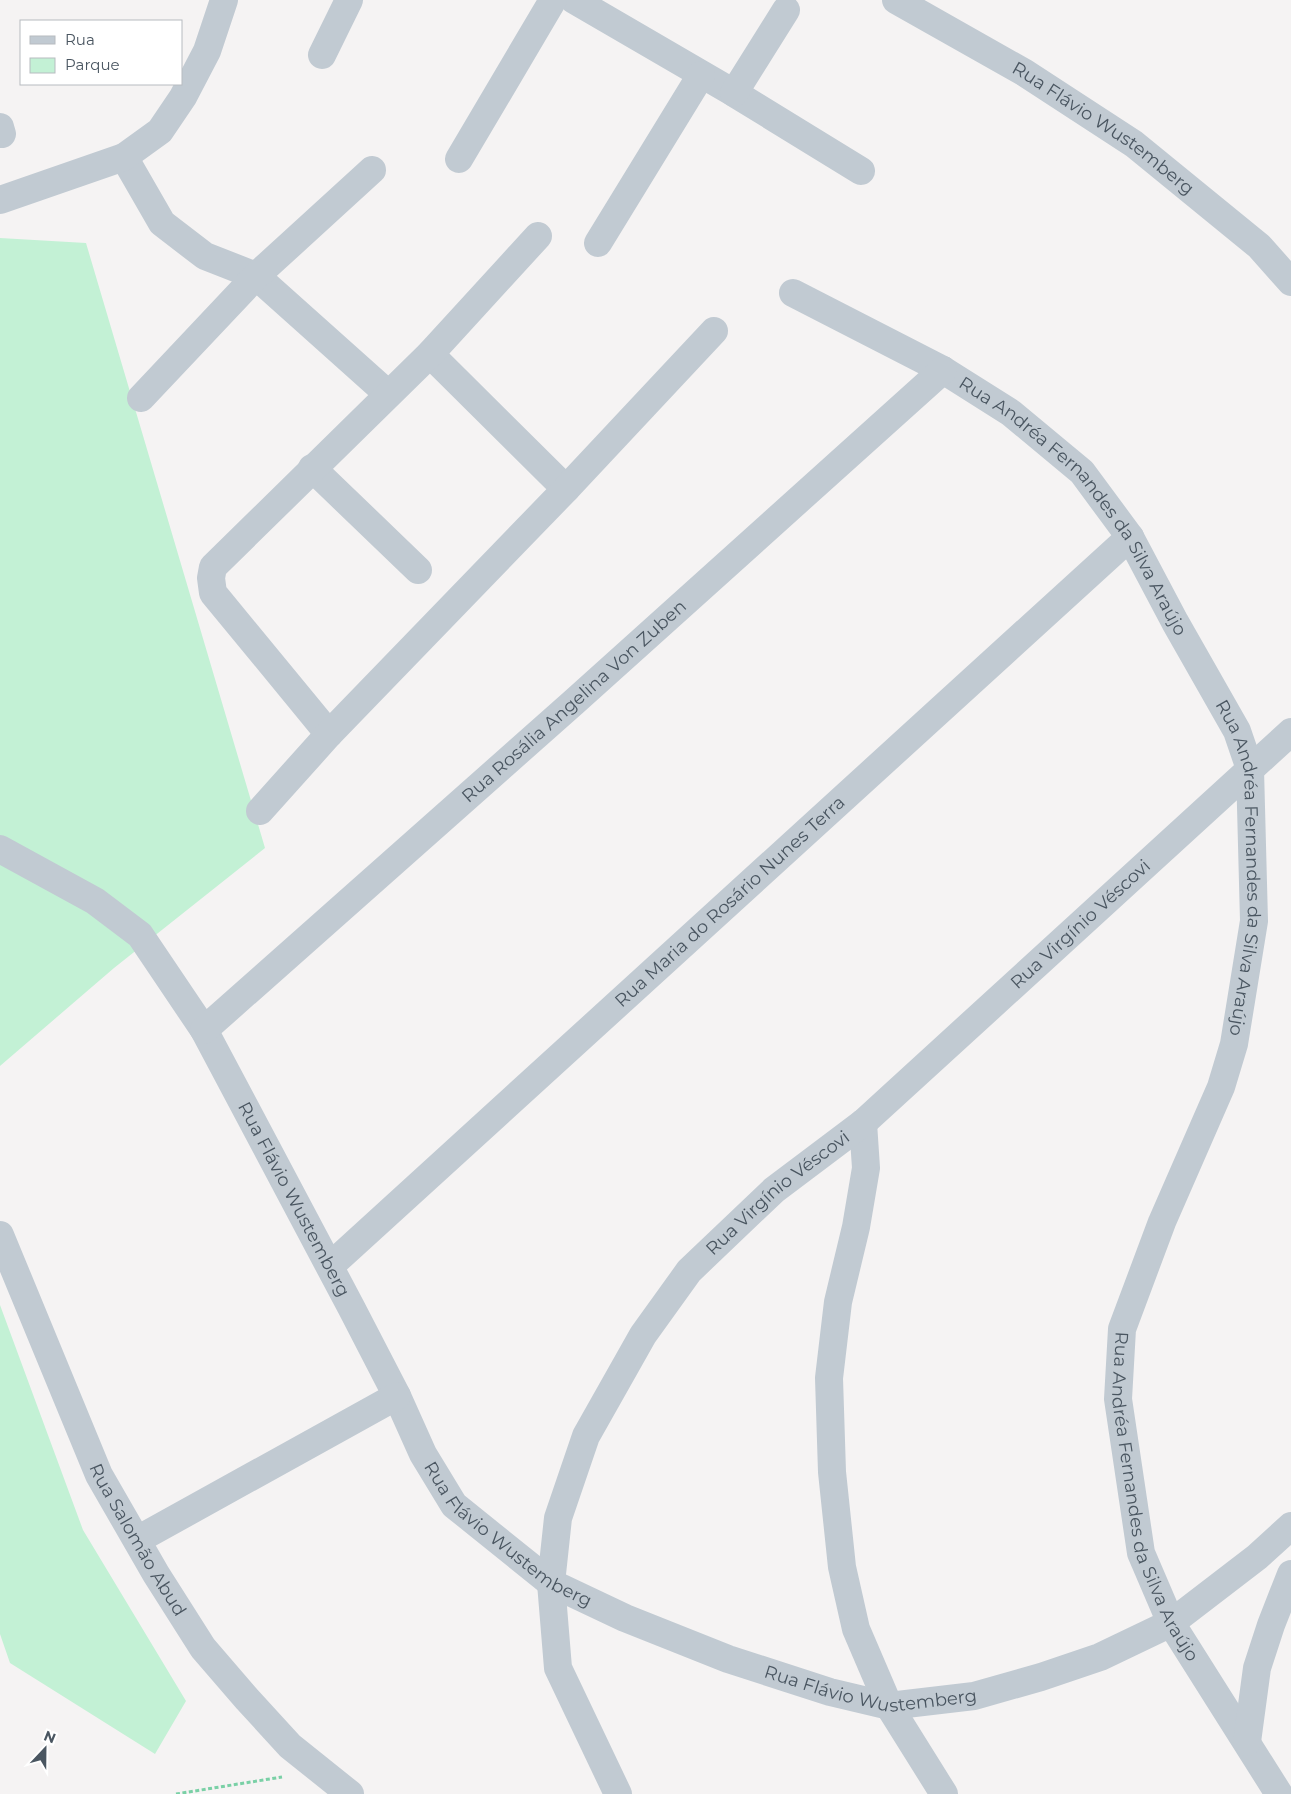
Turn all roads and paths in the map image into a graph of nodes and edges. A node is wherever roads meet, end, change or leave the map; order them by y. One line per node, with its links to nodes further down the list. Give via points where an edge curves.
1 (224, 0): 10 (street, via 207,50 183,97 160,131)
2 (349, 0): 7 (street)
3 (553, 0): 11 (street)
4 (896, 0): 18 (street, Rua Flávio Wustemberg, via 1025,72 1134,144 1259,246)
5 (592, 4): 8 (street)
6 (786, 10): 9 (street)
7 (322, 54)
8 (701, 75): 9 (street); 16 (street)
9 (734, 93): 13 (street)
10 (124, 157): 14 (street); 17 (street, via 162,223 205,256)
11 (458, 159)
12 (372, 170): 17 (street)
13 (861, 171)
14 (0, 200)
15 (538, 236): 21 (street)
16 (598, 243)
17 (256, 276): 23 (street); 24 (street)
18 (1291, 282)
19 (793, 294): 22 (street, Rua Andréa Fernandes da Silva Araújo)
20 (714, 331): 26 (street)
21 (430, 354): 23 (street); 26 (street)
22 (943, 370): 27 (street, Rua Andréa Fernandes da Silva Araújo, via 1011,413 1082,472); 34 (street, Rua Rosália Angelina Von Zuben)
23 (388, 394): 25 (street)
24 (141, 398)
25 (312, 468): 28 (street); 30 (street, via 213,567 211,578 213,593)
26 (566, 490): 30 (street)
27 (1130, 537): 31 (street, Rua Andréa Fernandes da Silva Araújo, via 1237,731); 37 (street, Rua Maria do Rosário Nunes Terra)
28 (418, 570)
29 (1291, 732): 31 (street, Rua Virgínio Véscovi)
30 (329, 734): 32 (street)
31 (1250, 769): 35 (street, Rua Virgínio Véscovi); 43 (street, Rua Andréa Fernandes da Silva Araújo, via 1254,922 1234,1044 1221,1087 1162,1222 1122,1329 1118,1399 1141,1553)
32 (260, 811)
33 (0, 849): 34 (street, Rua Flávio Wustemberg, via 95,901 140,935)
34 (204, 1030): 37 (street, Rua Flávio Wustemberg)
35 (863, 1123): 42 (street, Rua Virgínio Véscovi, via 774,1190 689,1271 643,1334 586,1436 558,1518); 44 (street, via 866,1168 838,1302 829,1378 832,1472 842,1567 856,1629)
36 (0, 1235): 40 (street, Rua Salomão Abud, via 99,1475)
37 (330, 1266): 38 (street, Rua Flávio Wustemberg)
38 (397, 1396): 40 (street); 42 (street, Rua Flávio Wustemberg, via 423,1454 454,1505)
39 (1291, 1526): 43 (street, Rua Flávio Wustemberg)
40 (137, 1540): 46 (street, Rua Salomão Abud, via 203,1648 290,1746)
41 (1291, 1574): 45 (street, via 1257,1668)
42 (551, 1583): 44 (street, Rua Flávio Wustemberg, via 625,1618 728,1659 830,1692); 49 (street, Rua Virgínio Véscovi, via 558,1668)
43 (1172, 1624): 44 (street, Rua Flávio Wustemberg, via 1100,1657 1041,1677 974,1696); 45 (street, Rua Andréa Fernandes da Silva Araújo)
44 (889, 1706): 50 (street)
45 (1246, 1742): 51 (street, Rua Andréa Fernandes da Silva Araújo)
46 (319, 1770): 47 (path); 48 (street, Rua Salomão Abud)
47 (176, 1794)
48 (350, 1794)
49 (618, 1794)
50 (944, 1794)
51 (1279, 1794)

